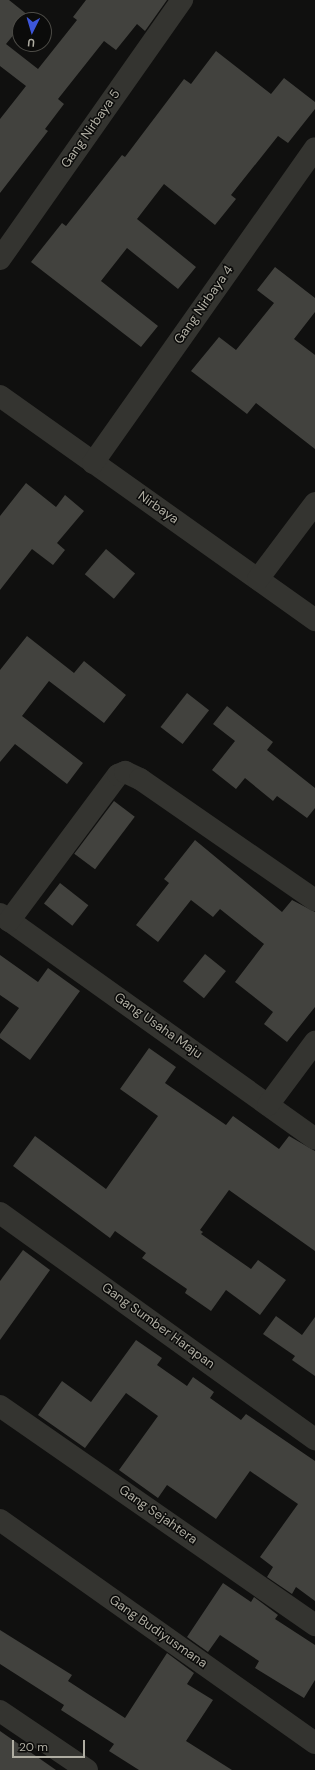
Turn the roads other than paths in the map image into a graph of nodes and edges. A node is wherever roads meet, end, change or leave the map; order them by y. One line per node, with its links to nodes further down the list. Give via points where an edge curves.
1 (182, 0): 3 (street, Gang Nirbaya 5)
2 (315, 148): 5 (street, Gang Nirbaya 4)
3 (0, 259)
4 (0, 396): 5 (street, Nirbaya)
5 (94, 463): 7 (street, Nirbaya)
6 (315, 503): 7 (street)
7 (258, 579): 8 (street, Nirbaya)
8 (315, 620)
9 (315, 900): 10 (street, via 140,779 125,772 118,775)
10 (4, 917): 12 (street, Gang Usaha Maju)
11 (315, 1042): 12 (street)
12 (268, 1104): 13 (street, Gang Usaha Maju)
13 (315, 1139)
14 (0, 1213): 16 (street, Gang Sumber Harapan)
15 (0, 1406): 18 (street, Gang Sejahtera)
16 (315, 1439)
17 (0, 1520): 20 (street, Gang Budiyusmana)
18 (315, 1625)
19 (0, 1711): 21 (street)
20 (315, 1744)
21 (87, 1770)

